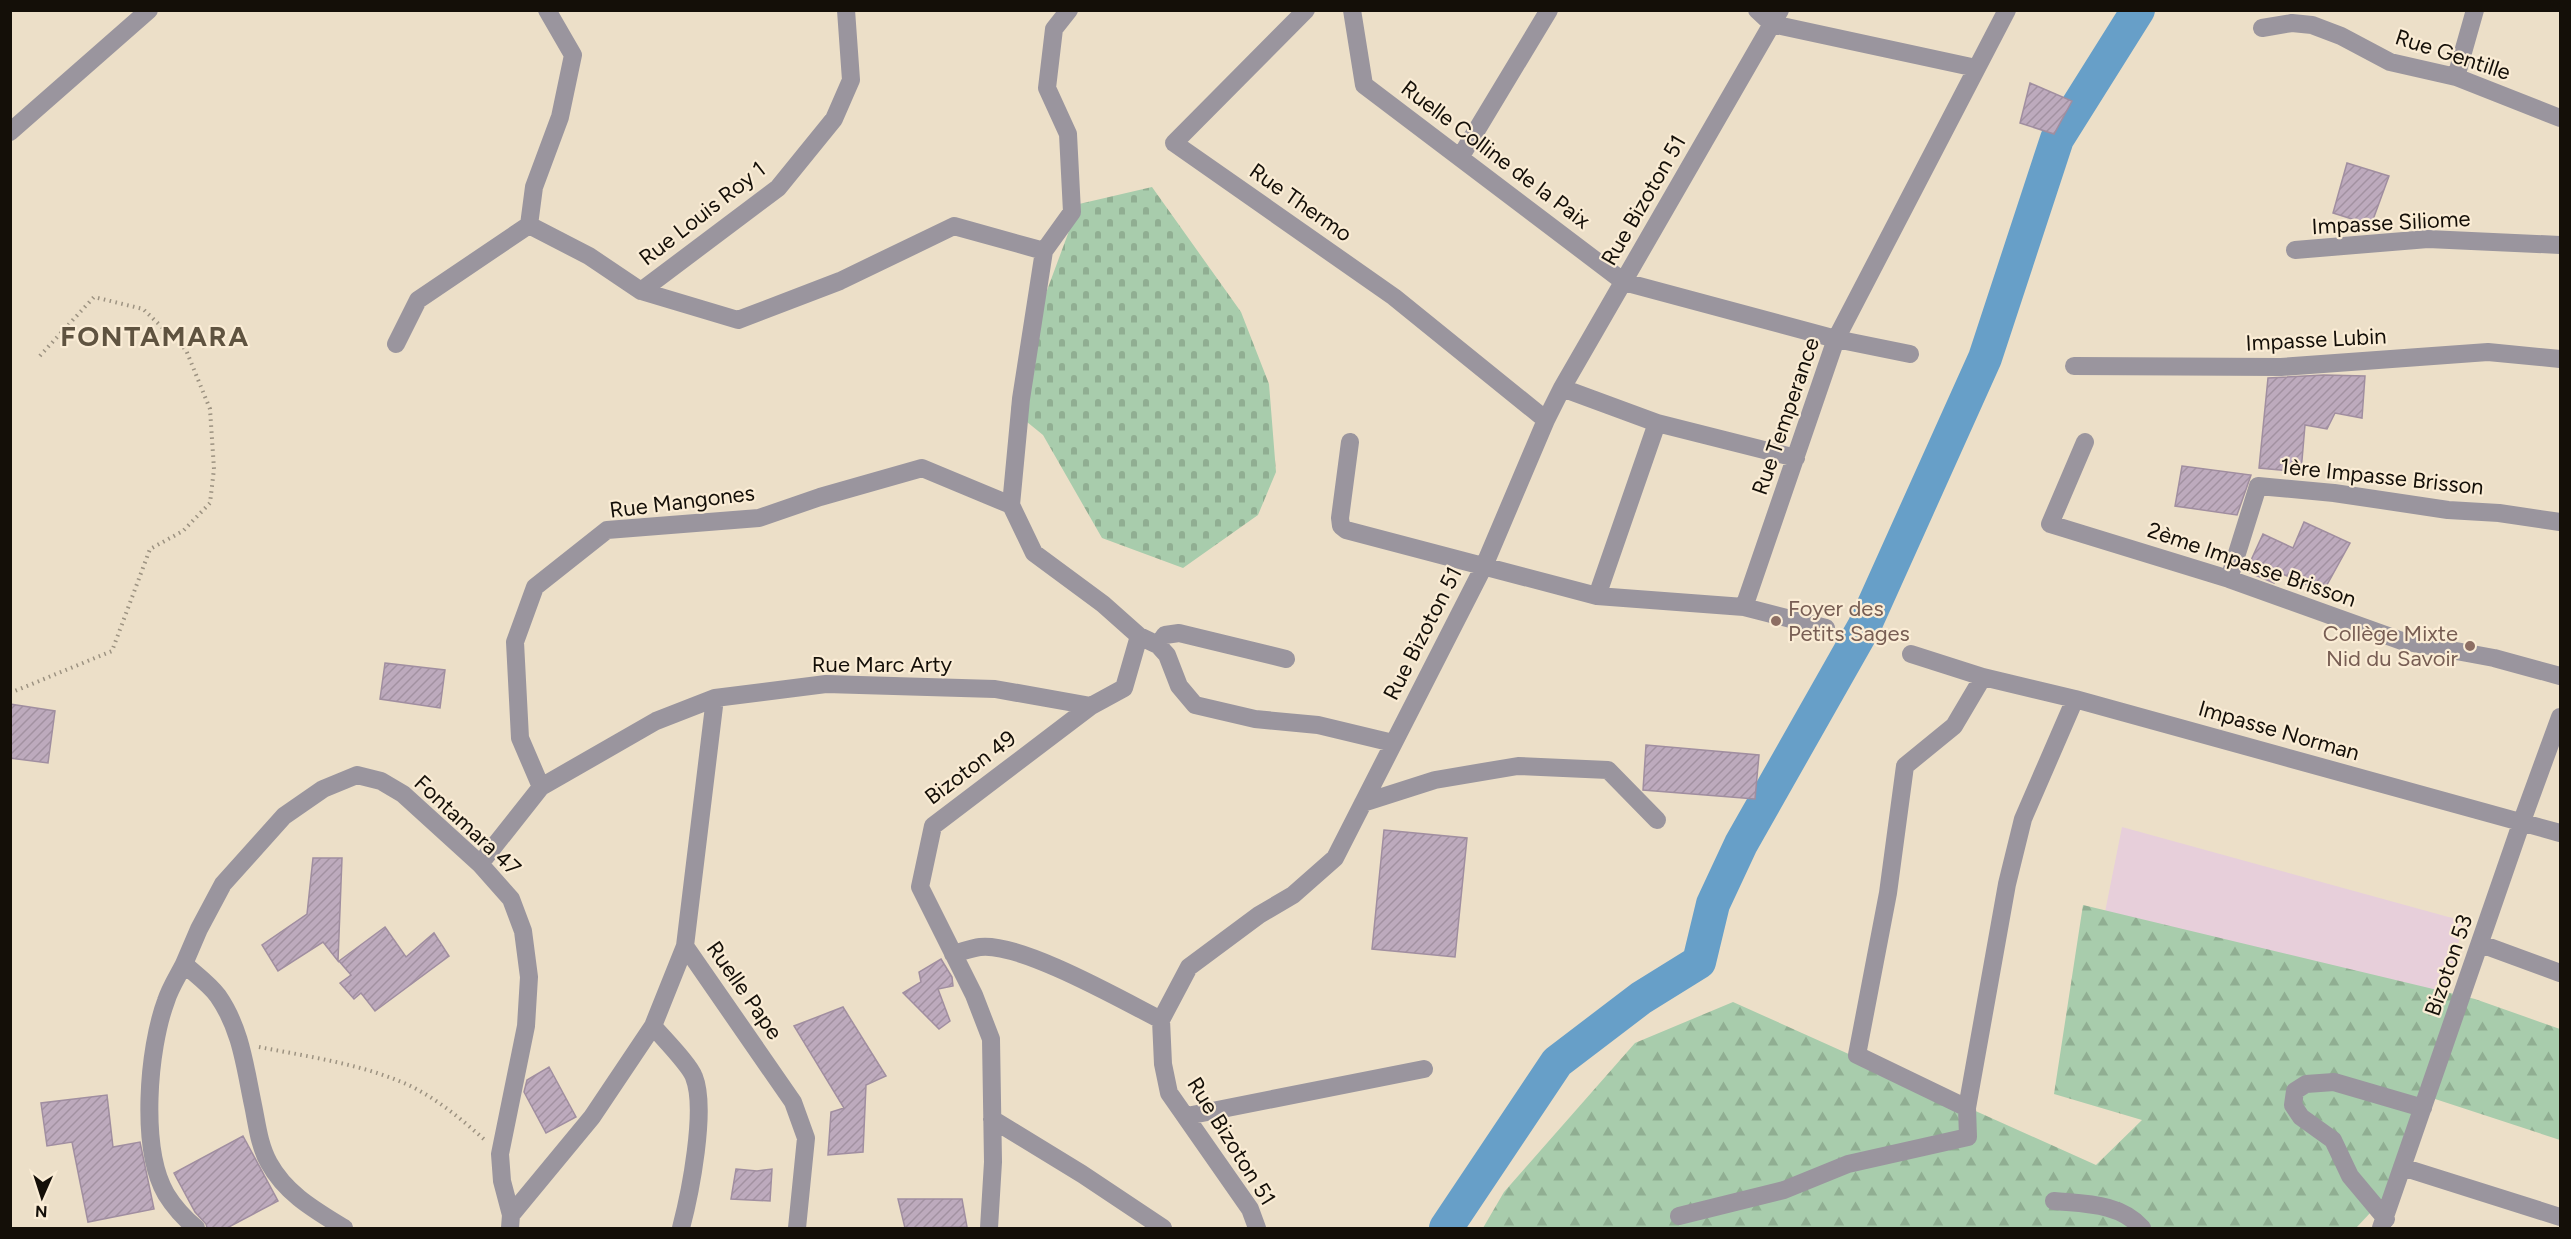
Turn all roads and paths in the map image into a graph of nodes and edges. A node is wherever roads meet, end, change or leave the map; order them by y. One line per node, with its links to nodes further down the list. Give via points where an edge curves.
1 (149, 10): 16 (street)
2 (547, 10): 18 (street, via 573,55 560,117 534,188)
3 (846, 10): 23 (street, Rue Louis Roy 1, via 851,80 834,119 778,188)
4 (1069, 10): 21 (street, via 1054,29 1047,88 1068,134 1072,212)
5 (1306, 10): 31 (street, Rue Thermo, via 1174,143 1394,297)
6 (1352, 10): 17 (street, Ruelle Colline de la Paix, via 1364,85)
7 (1549, 10): 17 (street)
8 (1757, 10): 11 (street)
9 (2007, 10): 13 (street, Rue Temperance)
10 (2475, 10): 14 (street)
11 (1776, 17): 13 (street); 22 (street, Rue Bizoton 51)
12 (2262, 28): 14 (street, Rue Gentille, via 2312,24 2390,62)
13 (1976, 68): 24 (street, Rue Temperance)
14 (2456, 77): 15 (street, Rue Gentille)
15 (2560, 118)
16 (10, 132)
17 (1461, 156): 22 (street, Ruelle Colline de la Paix)
18 (529, 225): 23 (street, via 589,256); 25 (street, via 418,300)
19 (2560, 245): 20 (street, Impasse Siliome, via 2428,239)
20 (2295, 250)
21 (1044, 251): 23 (street, Rue Louis Roy 1, via 954,226 840,281 738,320); 36 (street, via 1021,399)
22 (1624, 282): 24 (street, Ruelle Colline de la Paix); 30 (street, Rue Bizoton 51)
23 (641, 291)
24 (1836, 339): 26 (street, Ruelle Colline de la Paix); 35 (street, Rue Temperance)
25 (396, 344)
26 (1910, 354)
27 (37, 359): 49 (path, via 94,297 143,309 186,350 210,409 214,469 210,503 183,531 150,549 112,651)
28 (2560, 359): 29 (street, Impasse Lubin, via 2488,352 2281,367)
29 (2074, 366)
30 (1562, 388): 31 (street, Rue Bizoton 51); 32 (street)
31 (1546, 420): 38 (street, Rue Bizoton 51)
32 (1657, 423): 35 (street); 40 (street)
33 (1350, 442): 38 (street, via 1341,526)
34 (2085, 442): 39 (street, 2ème Impasse Brisson, via 2050,524)
35 (1796, 458): 41 (street, Rue Temperance)
36 (1011, 505): 43 (street, via 1034,553); 55 (street, Rue Mangones, via 922,468 820,496 759,518 607,531 535,587 515,642 520,738)
37 (2560, 522): 39 (street, 1ère Impasse Brisson, via 2258,486)
38 (1484, 566): 40 (street); 54 (street, Rue Bizoton 51)
39 (2229, 579): 47 (street, 2ème Impasse Brisson, via 2403,642 2494,658)
40 (1597, 596): 41 (street)
41 (1744, 607): 42 (street)
42 (1826, 628)
43 (1139, 636): 44 (street); 52 (street, Bizoton 49, via 1124,688)
44 (1158, 645): 46 (street, via 1166,634 1179,633); 54 (street, via 1167,655 1179,686 1195,705 1255,719 1318,725)
45 (1911, 654): 48 (street, Impasse Norman)
46 (1286, 659)
47 (2560, 676)
48 (1983, 677): 51 (street, Impasse Norman); 70 (street, via 1954,726 1905,766 1888,893 1857,1055)
49 (10, 693)
50 (715, 698): 52 (street, Rue Marc Arty, via 826,684 994,689); 55 (street, Rue Marc Arty, via 656,721); 62 (street, Ruelle Pape)
51 (2075, 699): 58 (street, Impasse Norman); 70 (street, via 2023,819 2007,884)
52 (1091, 706): 63 (street, Bizoton 49, via 933,826 920,887)
53 (2560, 717): 58 (street, Bizoton 53)
54 (1393, 743): 56 (street, Rue Bizoton 51)
55 (541, 787): 60 (street, Rue Marc Arty)
56 (1363, 803): 57 (street, via 1435,780 1518,766 1608,770); 66 (street, Rue Bizoton 51, via 1335,858 1293,895 1189,967)
57 (1657, 819)
58 (2522, 821): 59 (street, Impasse Norman); 61 (street, Bizoton 53)
59 (2560, 833)
60 (480, 864): 64 (street, Fontamara 47, via 403,794 381,781 357,775 322,789 284,816 223,884); 74 (street, Fontamara 47, via 512,899 524,931 529,977 526,1026)
61 (2481, 944): 65 (street); 71 (street, Bizoton 53)
62 (685, 946): 67 (street); 84 (street, Ruelle Pape, via 793,1102 802,1121 806,1138)
63 (953, 954): 66 (street, via 980,946 1010,949 1092,984); 73 (street, Bizoton 49, via 991,1039)
64 (184, 964): 68 (street, via 217,994); 81 (street, Fontamara 47, via 166,1000 155,1039 150,1121 154,1162 165,1192)
65 (2560, 973)
66 (1161, 1020): 72 (street, Rue Bizoton 51, via 1169,1093)
67 (653, 1026): 79 (street, via 591,1117); 83 (street, via 694,1076 699,1103 692,1186)
68 (241, 1043): 74 (path, via 327,1060 399,1081 454,1112); 82 (street, via 259,1137 269,1162 303,1203)
69 (1424, 1069): 72 (street)
70 (1967, 1108): 77 (street, via 1968,1137 1848,1164 1784,1190)
71 (2423, 1108): 75 (street, Bizoton 53); 80 (street, via 2334,1082 2306,1084 2295,1091 2293,1105 2301,1117 2333,1140 2350,1176)
72 (1187, 1116): 87 (street, Rue Bizoton 51, via 1250,1209)
73 (993, 1119): 85 (street, Bizoton 49); 86 (street)
74 (500, 1154): 79 (street, Fontamara 47)
75 (2402, 1167): 78 (street); 80 (street, Bizoton 53)
76 (2054, 1201): 88 (street, via 2107,1206)
77 (1679, 1216)
78 (2560, 1217)
79 (511, 1222)
80 (2383, 1224)
81 (196, 1228)
82 (344, 1228)
83 (681, 1228)
84 (797, 1228)
85 (989, 1228)
86 (1163, 1228)
87 (1257, 1228)
88 (2142, 1228)

